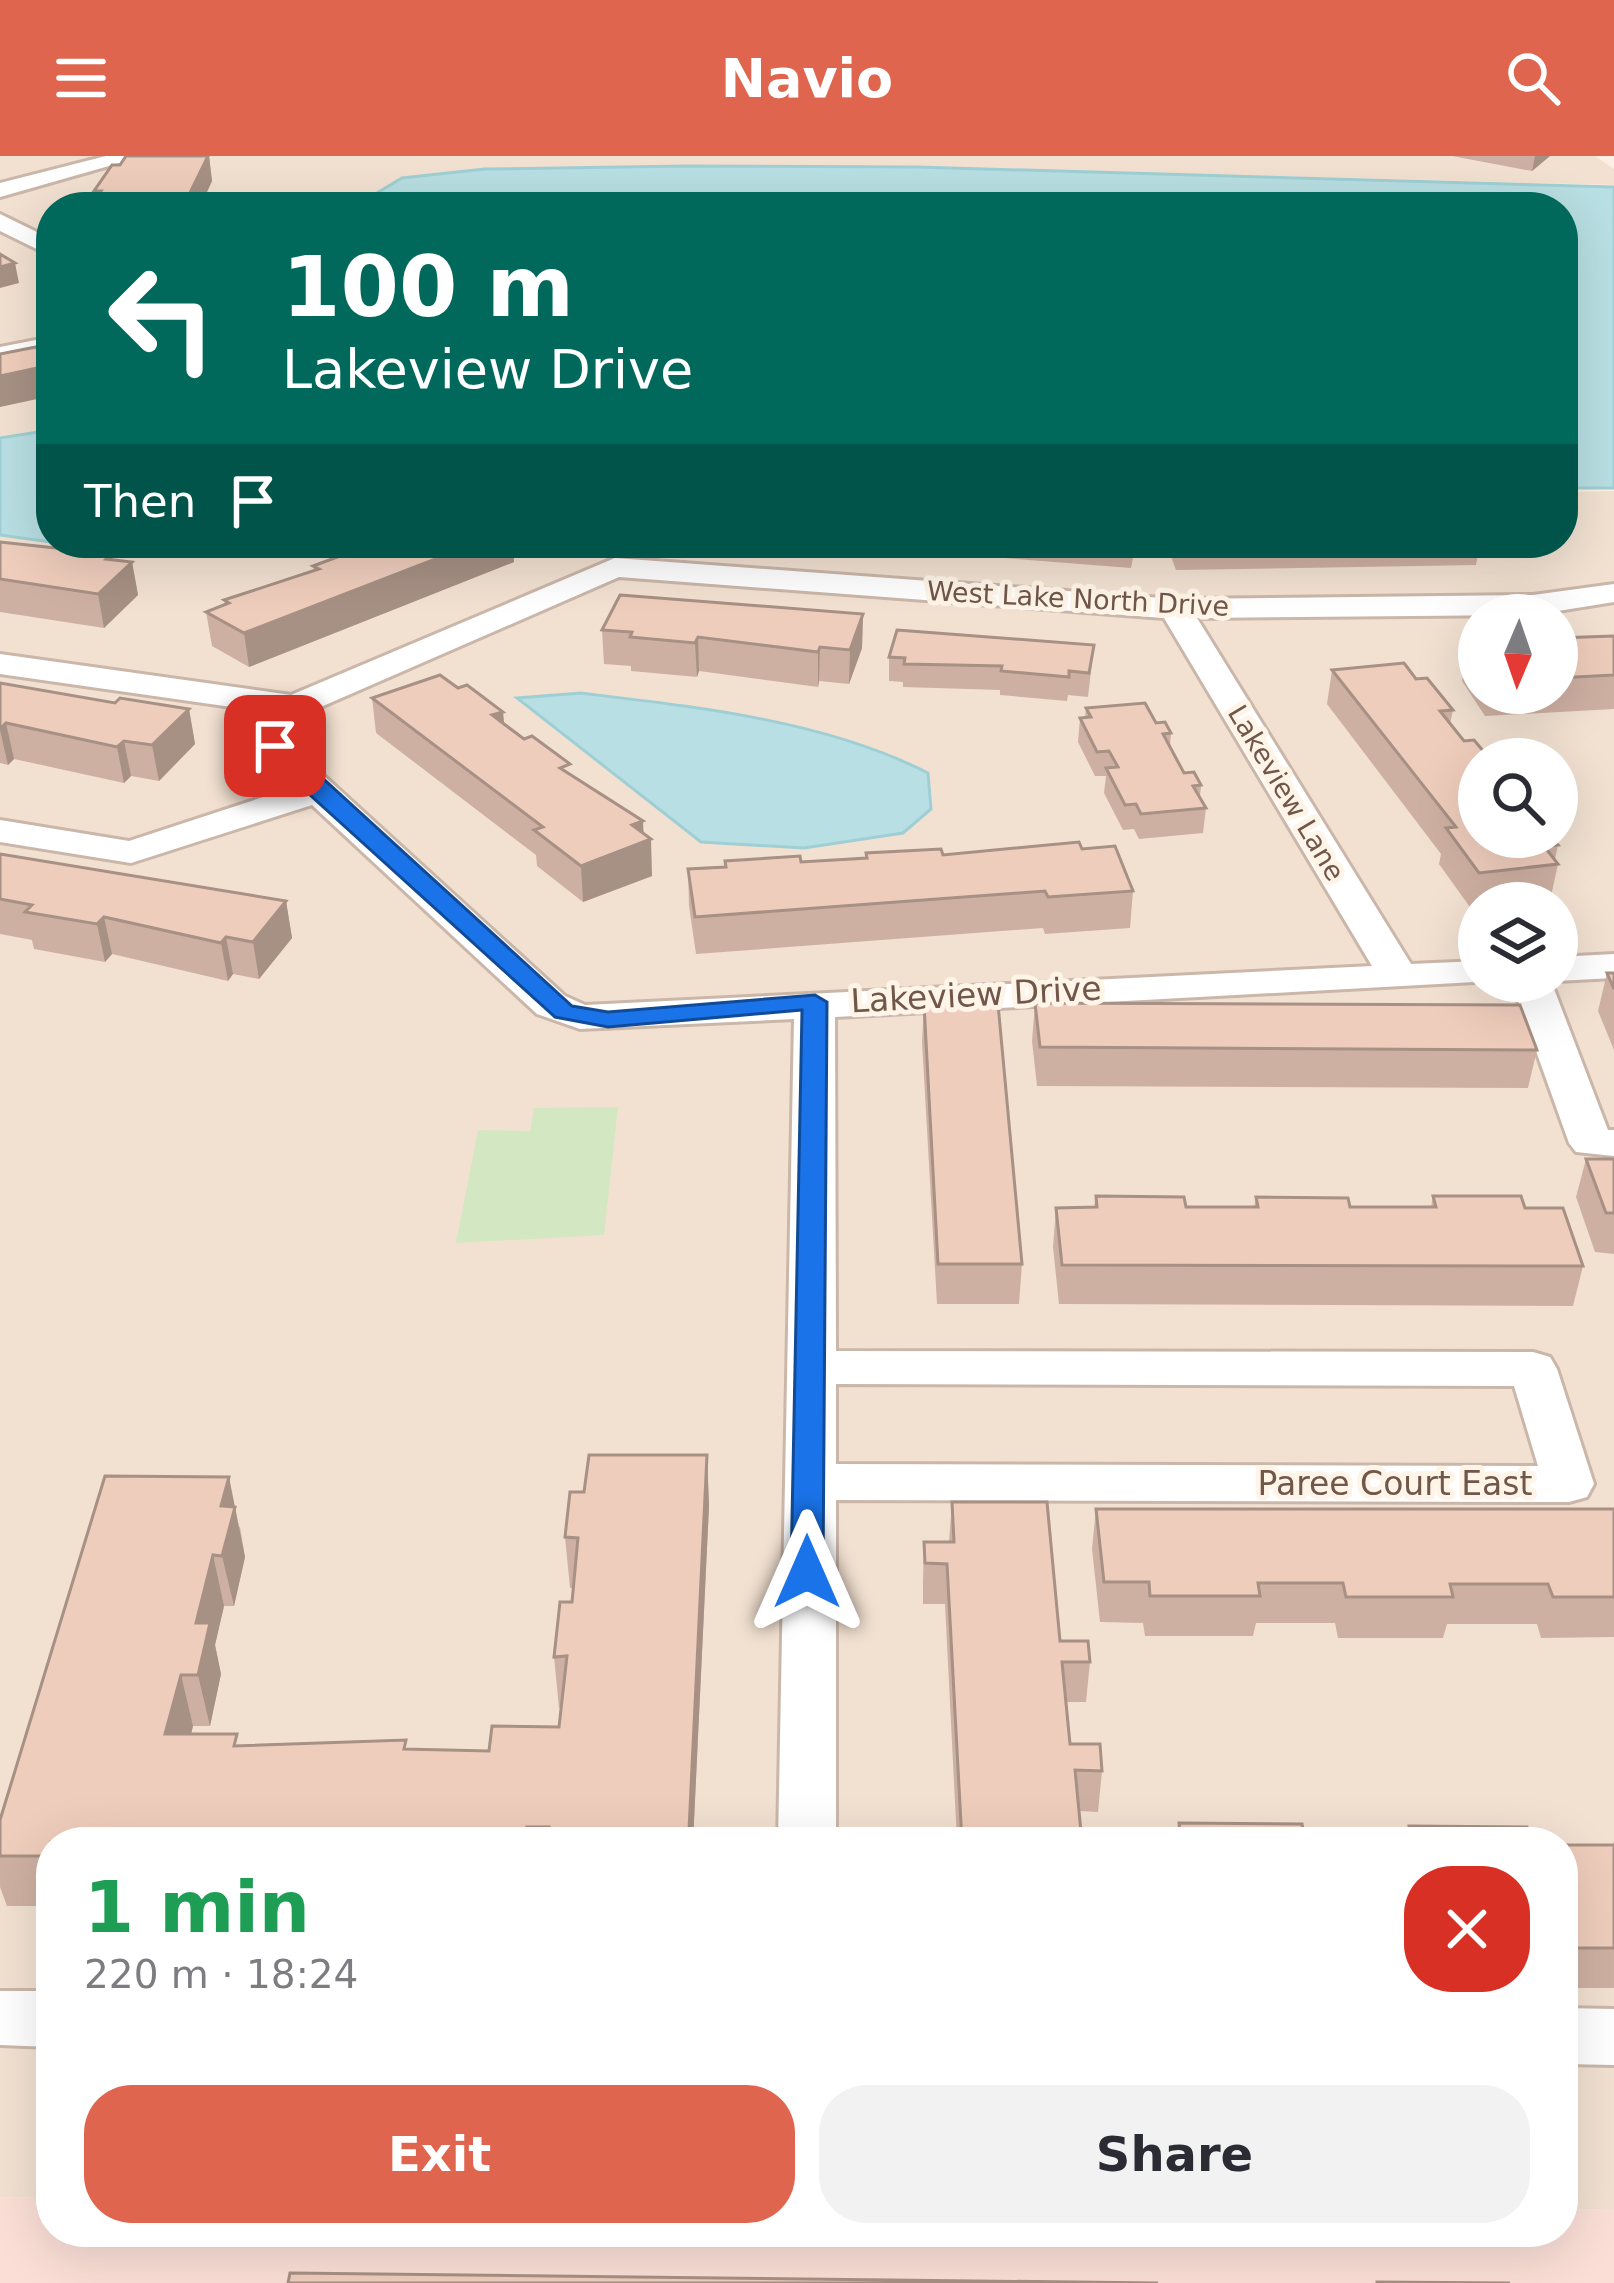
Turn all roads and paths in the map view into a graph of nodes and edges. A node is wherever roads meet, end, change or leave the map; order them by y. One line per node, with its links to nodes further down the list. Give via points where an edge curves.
1 (133, 156): 2 (street)
2 (0, 190)
3 (0, 221): 4 (street)
4 (36, 241)
5 (36, 348): 6 (street)
6 (0, 355)
7 (604, 558): 8 (street, West Lake North Drive)
8 (614, 567): 10 (street, West Lake North Drive, via 645,588 691,596); 15 (street)
9 (1614, 593): 10 (street, West Lake North Drive, via 1533,605)
10 (1182, 621): 13 (street, West Lake North Drive); 21 (street, Lakeview Lane)
11 (1614, 623): 12 (street)
12 (1578, 626)
13 (1458, 628)
14 (0, 664): 15 (street)
15 (295, 706): 16 (street, Lakeview Drive, via 275,746)
16 (317, 790): 17 (street, via 131,852); 22 (street, Lakeview Drive, via 564,1012 608,1019)
17 (0, 831)
18 (1614, 966): 19 (street)
19 (1578, 968)
20 (1458, 974): 21 (street, Lakeview Drive)
21 (1398, 976): 22 (street, Lakeview Drive)
22 (815, 1002): 25 (street)
23 (1539, 1002): 24 (street, via 1591,1143)
24 (1614, 1143)
25 (808, 1367): 26 (street); 26 (street, Paree Court East, via 1533,1369 1569,1484)
26 (807, 1482): 27 (street)
27 (807, 1827)
28 (0, 2018): 29 (street)
29 (36, 2019)
30 (1578, 2036): 31 (street)
31 (1614, 2037)

